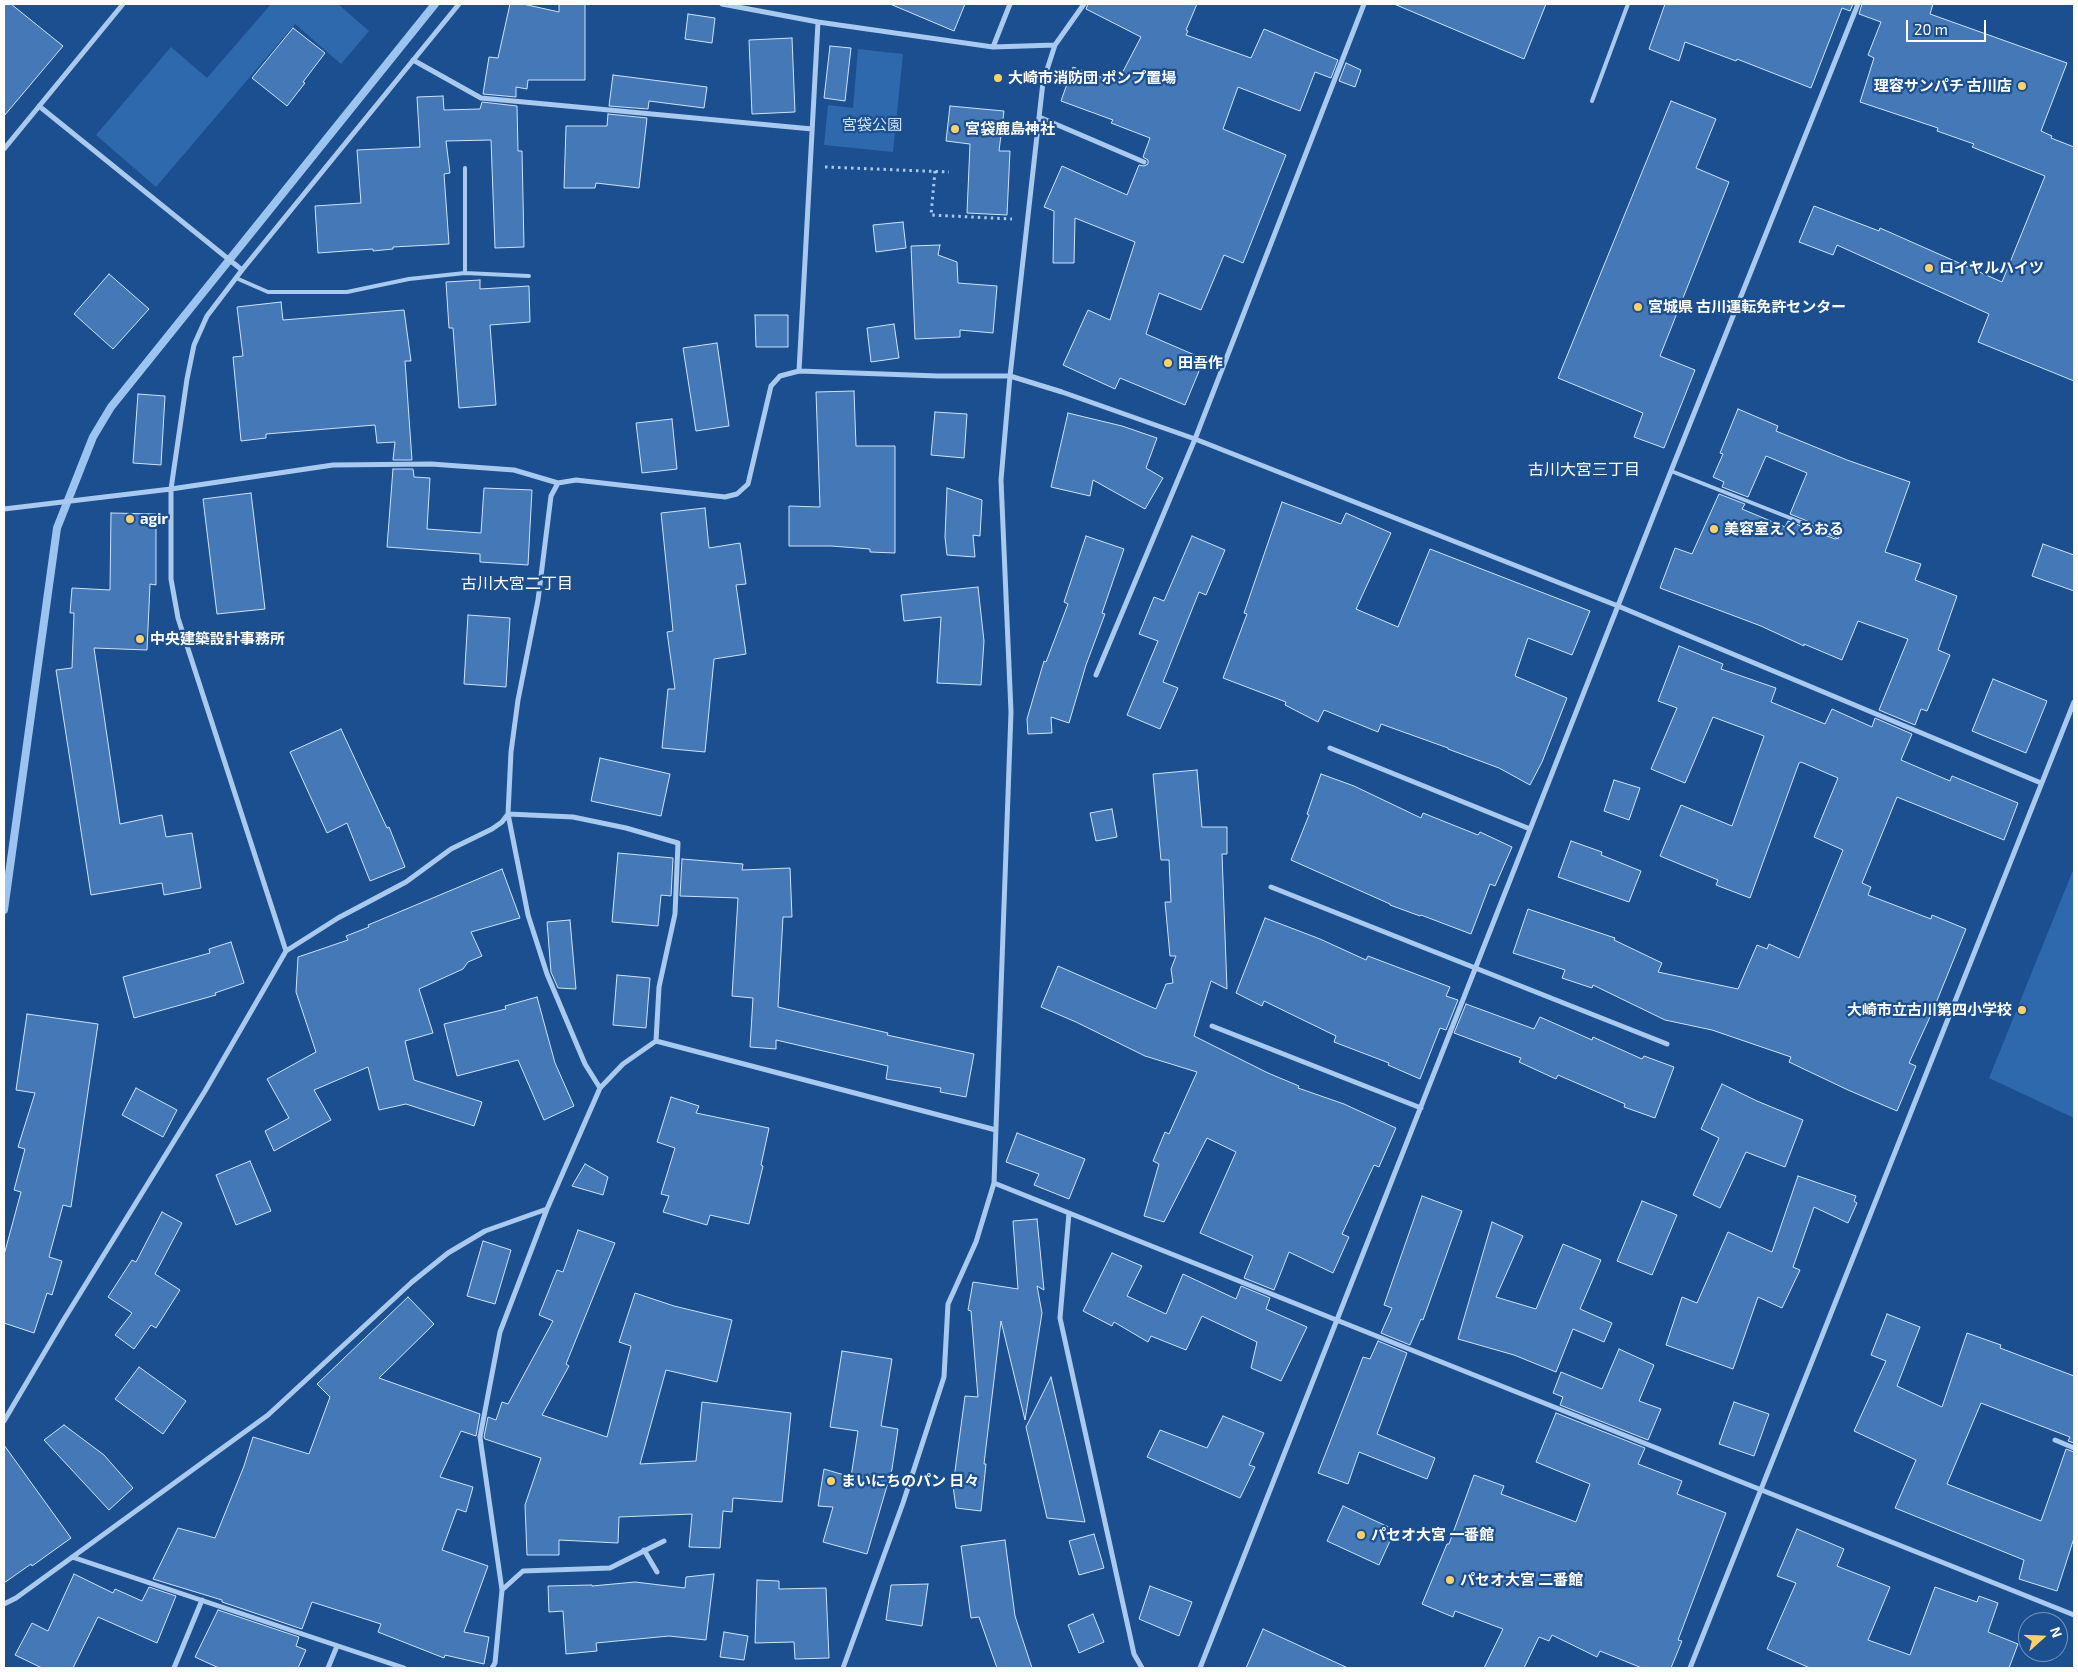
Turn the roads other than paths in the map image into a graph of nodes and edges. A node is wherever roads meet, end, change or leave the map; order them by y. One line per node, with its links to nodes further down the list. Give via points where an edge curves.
1 (123, 4): 14 (street)
2 (459, 4): 12 (street)
3 (722, 4): 9 (street)
4 (1010, 4): 11 (street)
5 (1084, 4): 10 (street)
6 (1364, 4): 26 (street)
7 (1628, 4): 13 (lane)
8 (1858, 4): 27 (street)
9 (818, 22): 11 (street); 16 (street)
10 (1055, 46): 11 (street); 15 (street, via 1043,82)
11 (992, 47)
12 (413, 60): 16 (street, via 481,98); 20 (street)
13 (1592, 101)
14 (39, 106): 17 (street); 20 (street)
15 (1039, 117): 18 (street); 25 (street)
16 (812, 129): 24 (street)
17 (4, 149)
18 (1144, 162)
19 (465, 168): 21 (lane)
20 (242, 270): 23 (street)
21 (464, 273): 22 (lane); 23 (lane, via 409,279 347,292 268,292)
22 (529, 276)
23 (236, 278): 29 (street, via 207,316 194,345)
24 (799, 371): 25 (street); 28 (street, via 780,376 771,386 748,484 737,494 725,497 576,480)
25 (1010, 376): 26 (street); 47 (street, via 1000,480 1011,712)
26 (1195, 438): 32 (street); 33 (street)
27 (1671, 471): 31 (lane); 32 (street)
28 (558, 483): 29 (street, via 514,470 431,464 332,465); 37 (street, via 551,496 538,600 518,700)
29 (171, 489): 30 (street); 40 (street, via 171,579 178,618)
30 (4, 509)
31 (1836, 536)
32 (1618, 606): 36 (street); 38 (street)
33 (1096, 675)
34 (2074, 702): 36 (street)
35 (1330, 748): 38 (street)
36 (2041, 783): 55 (street)
37 (508, 814): 40 (street, via 492,829 452,849 406,882 338,918); 43 (street, via 573,817 678,843 675,914 659,987); 45 (street, via 528,915 547,974 584,1064)
38 (1530, 829): 41 (street)
39 (1271, 887): 41 (street)
40 (286, 951): 52 (street, via 205,1091)
41 (1476, 968): 44 (street); 46 (street)
42 (1212, 1026): 46 (street)
43 (656, 1041): 45 (street, via 623,1064); 47 (street)
44 (1668, 1044)
45 (600, 1088): 49 (street)
46 (1421, 1108): 51 (street)
47 (996, 1130): 48 (street)
48 (994, 1183): 50 (street); 69 (street, via 976,1242 948,1304 944,1376 903,1503)
49 (547, 1209): 58 (street, via 485,1231 448,1253 412,1282 268,1415); 60 (street, via 500,1332 480,1437)
50 (1069, 1213): 51 (street); 70 (street, via 1060,1318 1134,1654)
51 (1337, 1320): 55 (street); 71 (street)
52 (4, 1421)
53 (2055, 1440): 54 (street)
54 (2074, 1448)
55 (1761, 1490): 63 (street); 72 (street)
56 (664, 1541): 57 (street)
57 (644, 1550): 59 (street); 60 (street, via 610,1568 523,1571)
58 (72, 1557): 61 (street); 62 (street)
59 (657, 1572)
60 (502, 1590): 68 (street)
61 (202, 1600): 64 (street); 65 (street)
62 (4, 1604)
63 (2074, 1615)
64 (337, 1646): 66 (street); 67 (street)
65 (174, 1668)
66 (328, 1668)
67 (404, 1668)
68 (492, 1668)
69 (843, 1668)
70 (1142, 1668)
71 (1200, 1668)
72 (1690, 1668)

